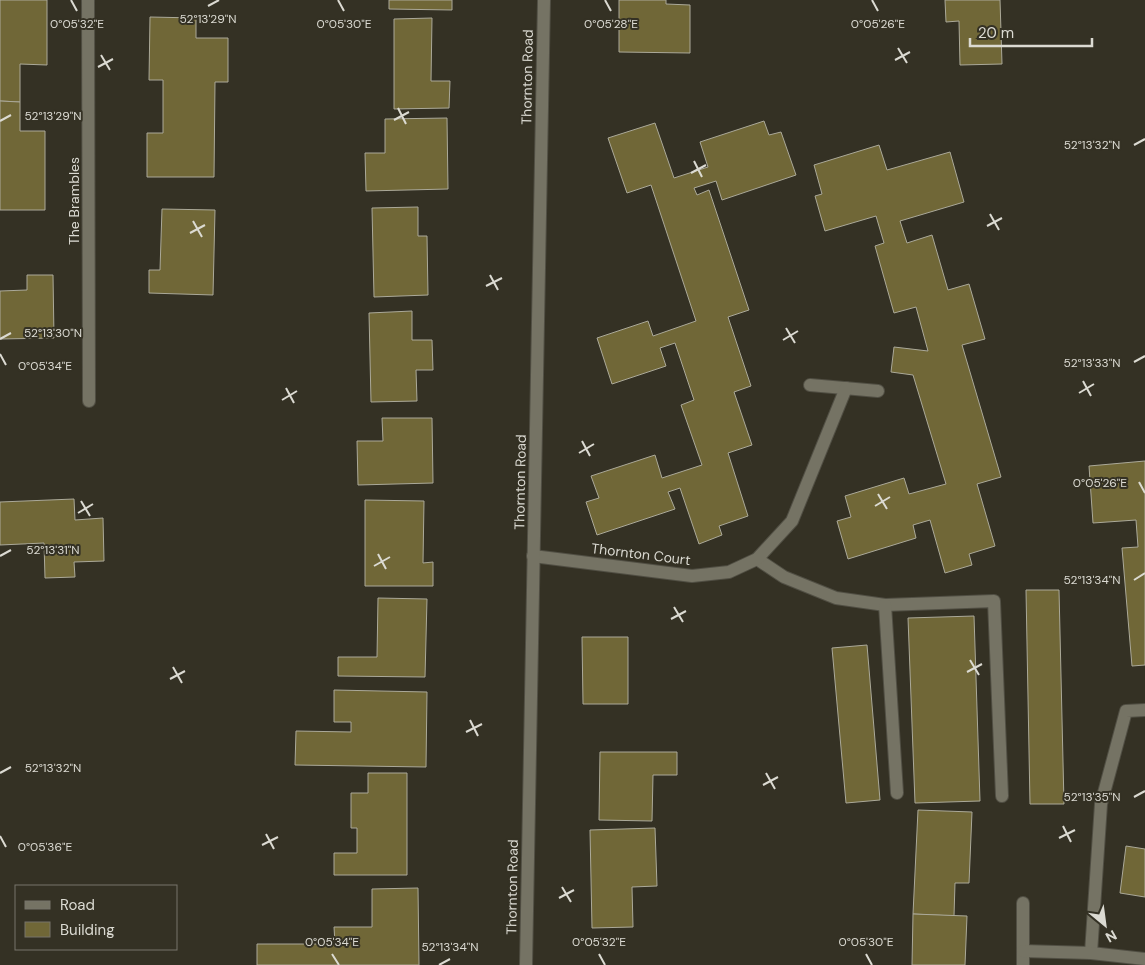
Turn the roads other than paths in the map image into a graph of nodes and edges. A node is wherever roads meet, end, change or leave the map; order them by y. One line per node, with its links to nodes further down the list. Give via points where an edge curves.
1 (88, 0): 6 (street, The Brambles)
2 (544, 0): 7 (street, Thornton Road)
3 (810, 385): 4 (street)
4 (846, 388): 5 (street); 8 (street, Thornton Court, via 792,521)
5 (878, 391)
6 (89, 401)
7 (533, 556): 8 (street, Thornton Court, via 692,576 729,572); 17 (street, Thornton Road)
8 (756, 559): 9 (street, via 784,577 836,598)
9 (885, 605): 11 (street); 12 (street, via 994,601)
10 (1145, 710): 15 (street, via 1126,710 1101,804)
11 (897, 793)
12 (1002, 796)
13 (1023, 903): 14 (street)
14 (1023, 951): 15 (street); 18 (street)
15 (1091, 953): 16 (street)
16 (1145, 959)
17 (526, 965)
18 (1023, 965)

